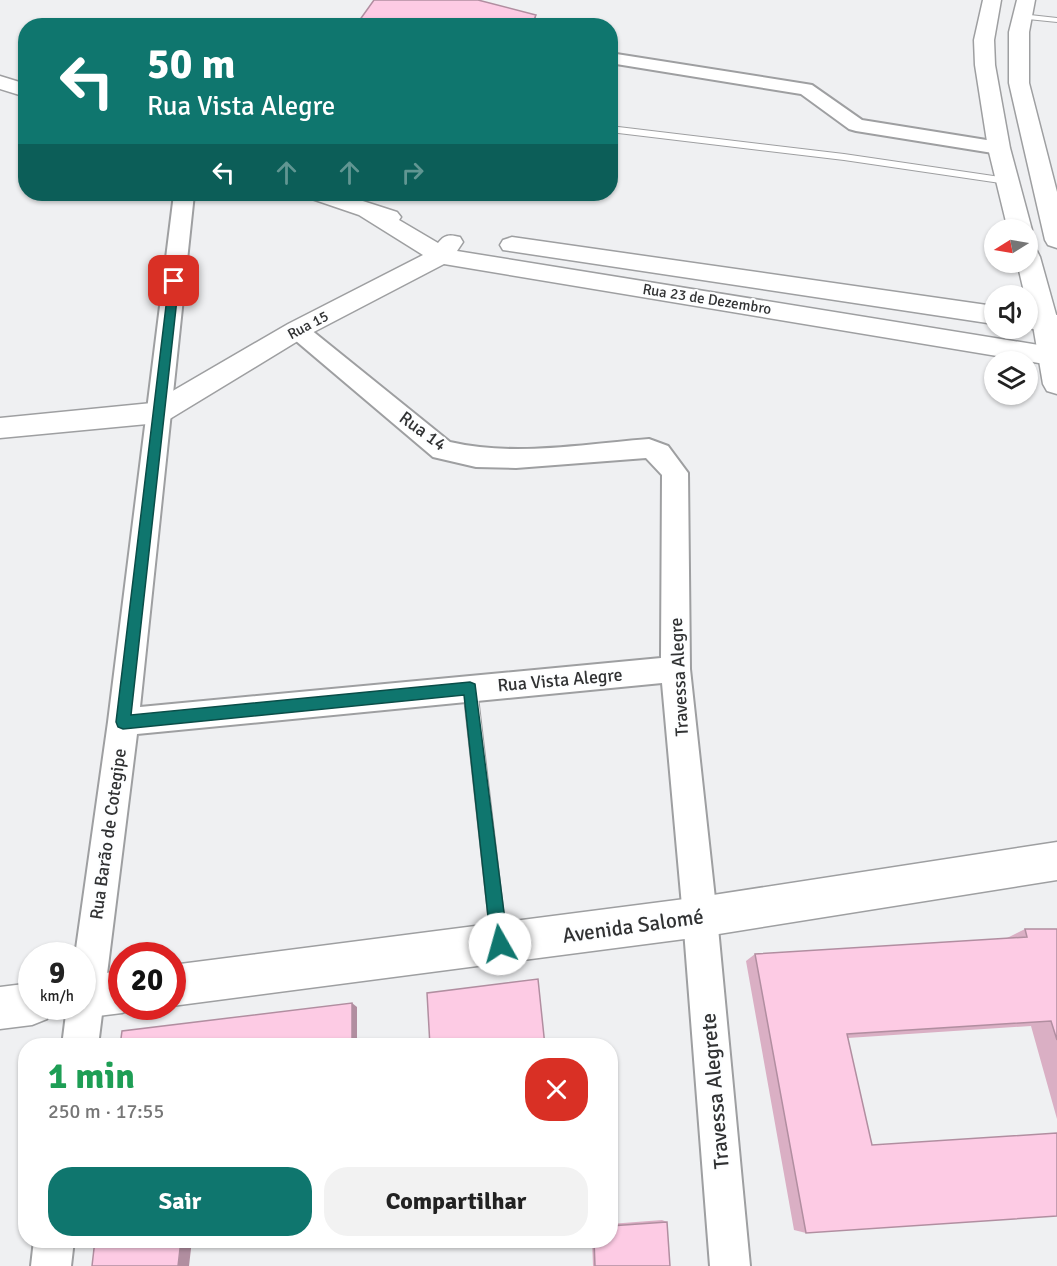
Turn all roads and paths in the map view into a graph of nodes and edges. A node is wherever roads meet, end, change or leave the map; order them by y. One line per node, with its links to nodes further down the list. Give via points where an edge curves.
1 (992, 0): 8 (street, via 984,57)
2 (1021, 5): 3 (lane); 13 (street, via 1019,83)
3 (1057, 20)
4 (618, 59): 8 (street, via 806,89 856,125)
5 (1, 83): 6 (street)
6 (18, 88)
7 (618, 130): 9 (lane)
8 (999, 148): 9 (street)
9 (1007, 181): 12 (street)
10 (183, 201): 21 (street, Rua Barão de Cotegipe)
11 (341, 201): 14 (street, Rua 23 de Dezembro)
12 (1017, 219)
13 (1057, 240)
14 (448, 246): 16 (street, Rua 23 de Dezembro); 18 (street, Rua 15); 19 (street, Rua 23 de Dezembro)
15 (1032, 273): 17 (street)
16 (984, 314)
17 (1043, 322): 19 (street)
18 (297, 330): 21 (street, Rua 15); 23 (street, Rua 14, via 442,450 476,458 516,459)
19 (1054, 357): 20 (street)
20 (1057, 384)
21 (158, 413): 22 (street); 26 (street, Rua Barão de Cotegipe)
22 (0, 428)
23 (649, 448): 24 (street, Travessa Alegre, via 659,453 675,473)
24 (675, 669): 25 (street, Rua Vista Alegre); 28 (street, Travessa Alegre)
25 (470, 688): 26 (street, Rua Vista Alegre); 29 (lane)
26 (123, 722): 31 (street, Rua Barão de Cotegipe)
27 (1057, 861): 28 (street, Avenida Salomé)
28 (700, 917): 29 (street, Avenida Salomé); 37 (street, Travessa Alegrete)
29 (500, 944): 30 (street, Avenida Salomé)
30 (186, 984)
31 (97, 996): 34 (street, Rua Barão de Cotegipe)
32 (18, 1006): 33 (street)
33 (0, 1008)
34 (83, 1038)
35 (53, 1248): 36 (street)
36 (51, 1266)
37 (730, 1266)

